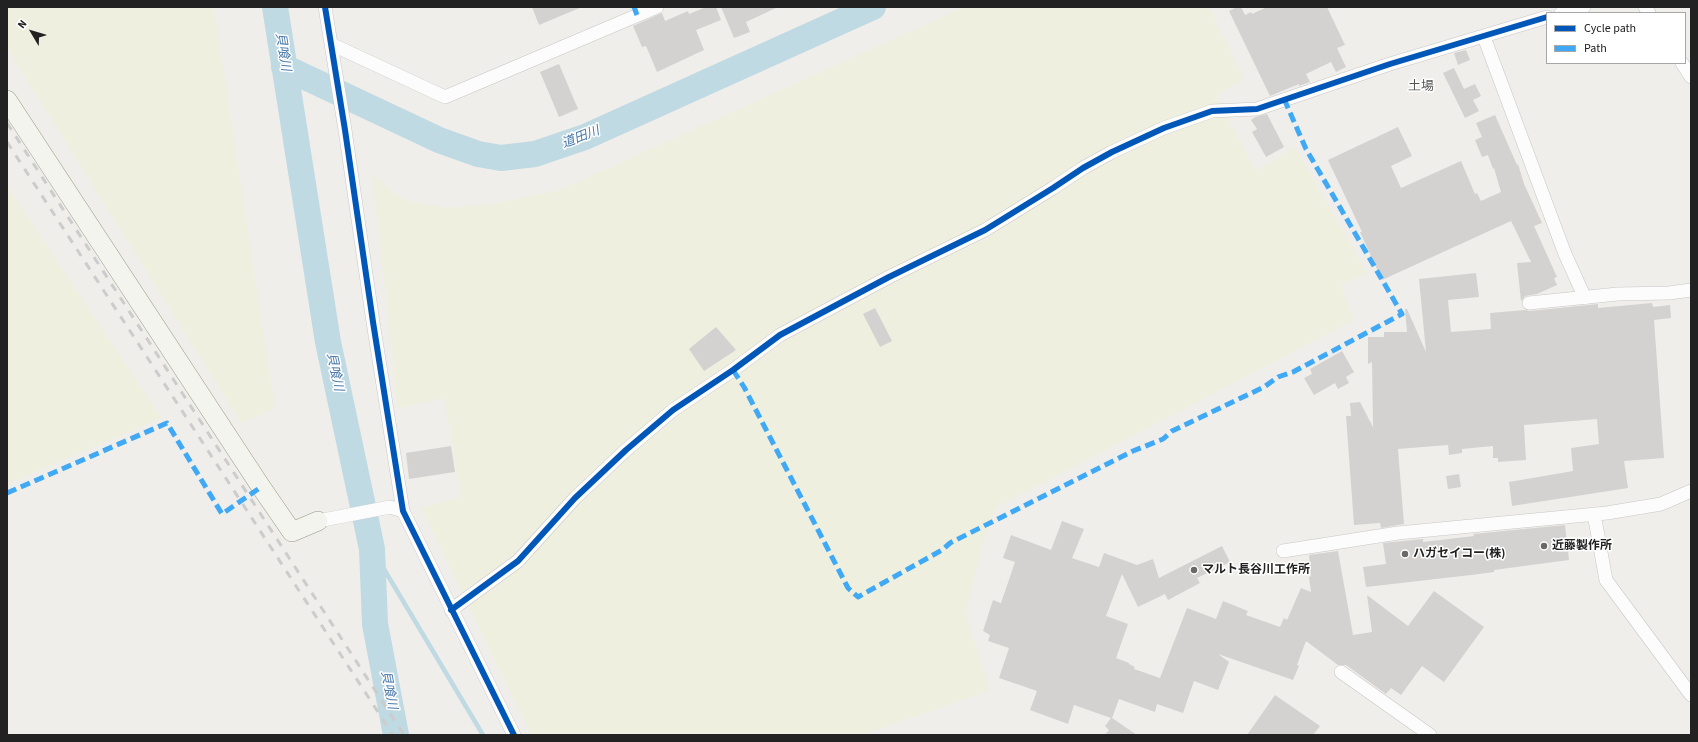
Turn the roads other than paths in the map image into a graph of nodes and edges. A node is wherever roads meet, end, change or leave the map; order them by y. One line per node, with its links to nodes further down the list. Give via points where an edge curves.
1 (325, 7): 7 (street)
2 (657, 7): 7 (street, via 445,97)
3 (1584, 7): 4 (street)
4 (1565, 12)
5 (1546, 17): 6 (street)
6 (1484, 37): 12 (street, via 1565,254); 19 (street, via 1390,64 1273,105 1257,109 1212,111 1164,128 1082,168 984,230 780,335 673,410 575,498 518,561)
7 (332, 49): 15 (street)
8 (1683, 64): 9 (street)
9 (1691, 77)
10 (7, 100): 17 (street, via 292,532)
11 (1691, 290): 12 (street)
12 (1585, 298): 13 (street)
13 (1529, 303)
14 (1691, 491): 16 (street, via 1661,504)
15 (404, 511): 17 (street, via 390,507); 19 (street)
16 (1594, 514): 18 (street, via 1398,533); 21 (street, via 1606,580)
17 (318, 521)
18 (1283, 552)
19 (451, 610): 22 (street)
20 (1341, 672): 23 (street)
21 (1691, 695)
22 (514, 735)
23 (1430, 735)

